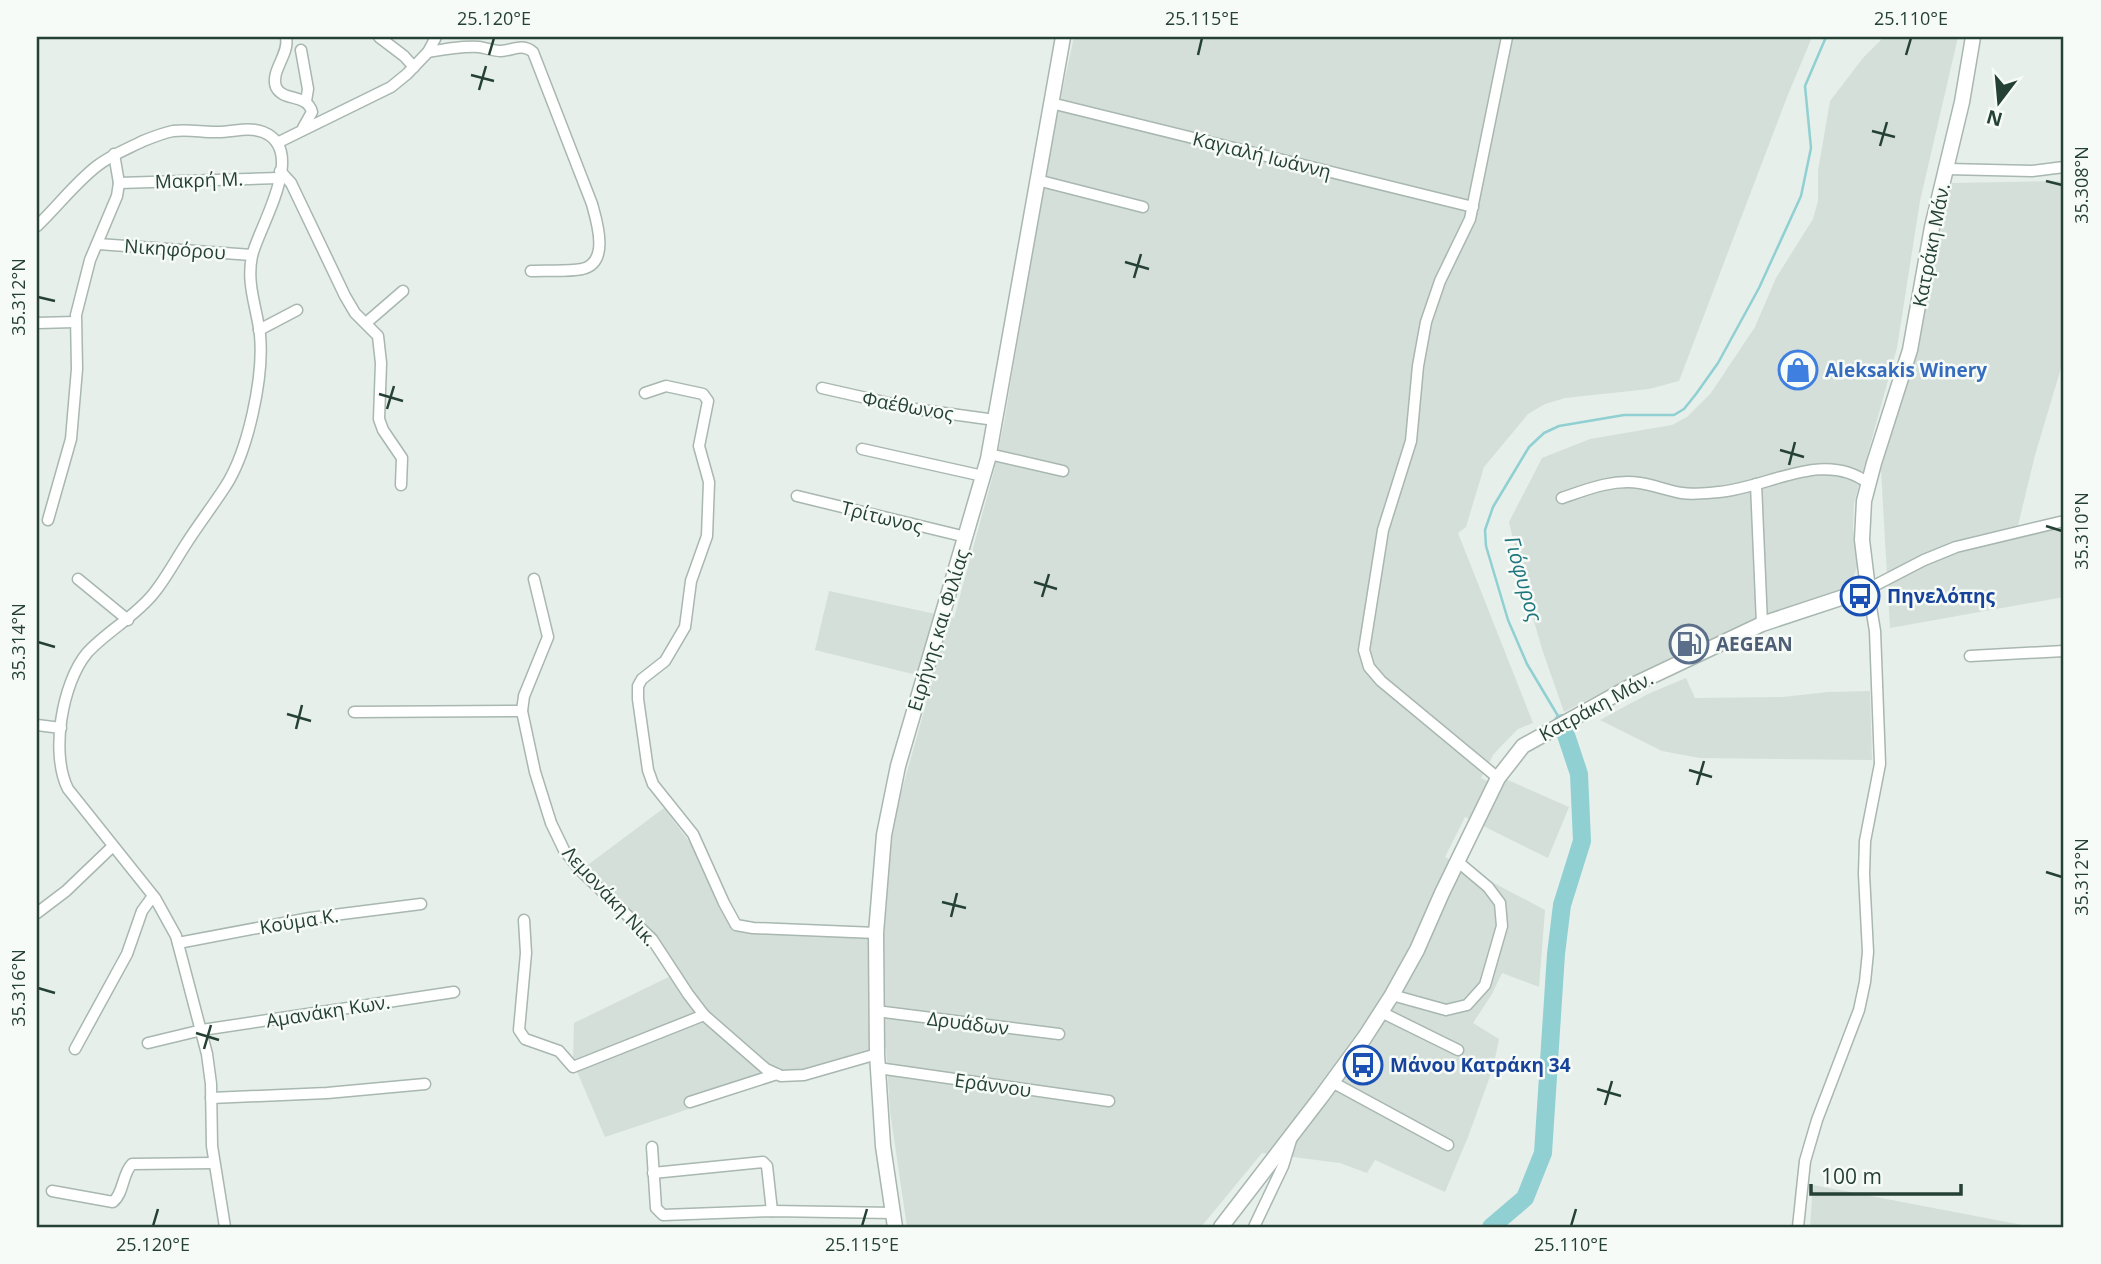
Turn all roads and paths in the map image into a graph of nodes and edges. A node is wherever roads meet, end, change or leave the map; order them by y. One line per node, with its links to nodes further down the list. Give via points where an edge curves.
1 (286, 37): 10 (street, via 287,49 275,85)
2 (379, 37): 9 (street)
3 (436, 37): 8 (street)
4 (1063, 37): 11 (street, Ειρήνης και Φιλίας)
5 (1507, 37): 21 (street)
6 (1973, 37): 16 (street, Κατράκη Μάν.)
7 (301, 50): 10 (street, via 309,89)
8 (428, 52): 9 (street); 25 (street, via 454,47 499,51 527,47 533,52 592,204 599,243 590,266)
9 (414, 67): 12 (street, via 384,90)
10 (306, 101): 12 (street, via 312,112)
11 (1051, 103): 18 (street, Ειρήνης και Φιλίας); 21 (street, Καγιαλή Ιωάννη)
12 (303, 128): 13 (street)
13 (277, 143): 14 (street, via 255,130 183,130 160,134); 17 (street)
14 (114, 155): 19 (street); 22 (street, via 91,171)
15 (2064, 167): 16 (street)
16 (1947, 169): 39 (street, Κατράκη Μάν., via 1931,227 1910,350)
17 (280, 174): 19 (street, Μακρή Μ.); 24 (street, via 274,204); 30 (street, via 288,178 345,296)
18 (1037, 180): 20 (street); 34 (street, Ειρήνης και Φιλίας)
19 (119, 183): 23 (street, via 116,204)
20 (1143, 207)
21 (1473, 207): 58 (street, via 1426,322 1411,442 1383,530 1364,650 1369,667 1381,681)
22 (37, 226)
23 (98, 244): 24 (street, Νικηφόρου); 28 (street)
24 (252, 254): 31 (street, via 251,293)
25 (531, 271)
26 (403, 291): 30 (street)
27 (297, 310): 31 (street)
28 (75, 322): 29 (street); 44 (street, via 77,369 71,439)
29 (37, 323)
30 (366, 323): 41 (street, via 379,340 380,419 402,458)
31 (259, 330): 50 (street, via 260,366 239,460 163,581)
32 (822, 388): 34 (street, Φαέθωνος, via 915,409)
33 (645, 393): 65 (street, via 672,386 704,394 708,401 699,446 709,482 707,536 691,581 685,627 665,661 638,686 653,784 693,834 736,925)
34 (995, 420): 36 (street, Ειρήνης και Φιλίας)
35 (862, 449): 38 (street)
36 (989, 454): 37 (street); 38 (street, Ειρήνης και Φιλίας)
37 (1063, 471)
38 (983, 476): 46 (street, Ειρήνης και Φιλίας)
39 (1868, 483): 40 (street, via 1840,469 1814,469); 49 (street, Κατράκη Μάν., via 1862,529)
40 (1756, 484): 43 (street, via 1684,494 1639,482 1603,483); 51 (street)
41 (401, 485)
42 (797, 496): 46 (street, Τρίτωνος)
43 (1562, 498)
44 (48, 520)
45 (2064, 522): 49 (street, via 1956,547)
46 (966, 537): 65 (street, Ειρήνης και Φιλίας, via 892,790 881,855)
47 (78, 579): 50 (street)
48 (534, 579): 54 (street, Λεμονάκη Νικ., via 548,637)
49 (1868, 589): 51 (street, Κατράκη Μάν.); 95 (street, via 1875,631 1880,764 1865,841 1866,982 1805,1161)
50 (128, 620): 57 (street, via 78,666)
51 (1762, 624): 58 (street, Κατράκη Μάν., via 1654,674 1536,738)
52 (2064, 651): 53 (street)
53 (1970, 656)
54 (522, 711): 55 (street); 71 (street, Λεμονάκη Νικ., via 535,772 560,843 580,870 652,939)
55 (354, 712)
56 (37, 725): 57 (street)
57 (61, 728): 59 (street, via 64,783)
58 (1498, 778): 60 (street, Κατράκη Μάν.)
59 (113, 846): 61 (street); 63 (street)
60 (1457, 861): 68 (street, Κατράκη Μάν.); 68 (street, via 1500,903 1502,926 1485,985 1466,1005 1446,1010)
61 (153, 895): 66 (street); 75 (street)
62 (421, 904): 66 (street, Κούμα Κ., via 310,918)
63 (37, 913)
64 (524, 920): 71 (street, via 519,1030 525,1039 559,1051 573,1067)
65 (876, 933): 69 (street, Ειρήνης και Φιλίας)
66 (178, 943): 72 (street)
67 (454, 992): 72 (street, Αμανάκη Κων.)
68 (1392, 995): 70 (street, Κατράκη Μάν.)
69 (876, 1011): 73 (street, Δρυάδων); 77 (street, Ειρήνης και Φιλίας)
70 (1381, 1012): 76 (street); 79 (street, Κατράκη Μάν.)
71 (704, 1015): 78 (street, Λεμονάκη Νικ.)
72 (202, 1030): 74 (street, Αμανάκη Κων.); 81 (street)
73 (1059, 1034)
74 (148, 1043)
75 (75, 1049)
76 (1458, 1050)
77 (878, 1061): 78 (street, via 813,1074); 82 (street, Εράννου); 91 (street, Ειρήνης και Φιλίας, via 883,1146)
78 (776, 1074): 83 (street)
79 (1332, 1082): 84 (street, Κατράκη Μάν.); 85 (street)
80 (425, 1084): 81 (street)
81 (211, 1098): 87 (street)
82 (1109, 1101)
83 (690, 1102)
84 (1291, 1137): 93 (street, Κατράκη Μάν.); 94 (street, via 1283,1166)
85 (1448, 1145)
86 (652, 1147): 88 (street)
87 (214, 1163): 89 (street, via 132,1164 113,1202); 92 (street)
88 (653, 1173): 90 (street, via 657,1210 663,1215); 90 (street, via 763,1162)
89 (52, 1191)
90 (772, 1211): 91 (street)
91 (894, 1220)
92 (225, 1227)
93 (1221, 1227)
94 (1254, 1227)
95 (1798, 1227)

